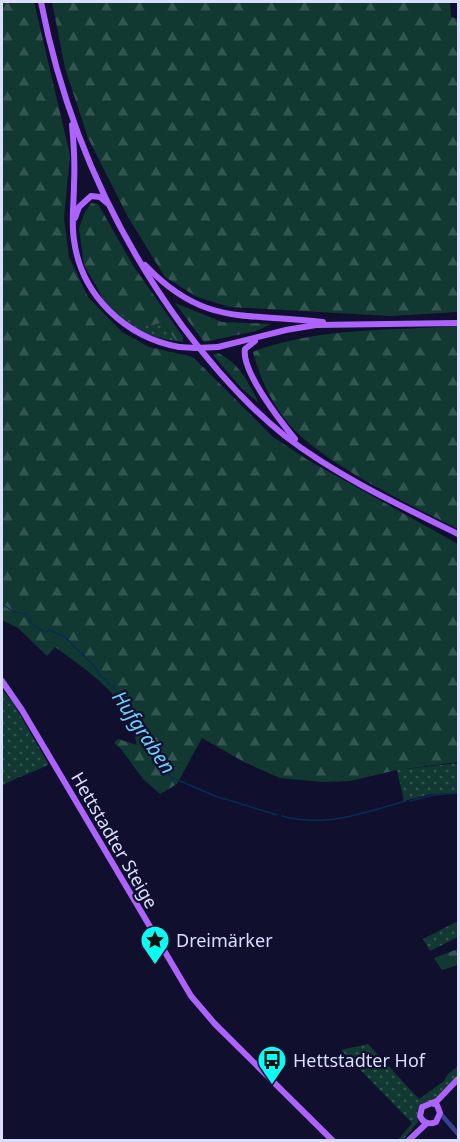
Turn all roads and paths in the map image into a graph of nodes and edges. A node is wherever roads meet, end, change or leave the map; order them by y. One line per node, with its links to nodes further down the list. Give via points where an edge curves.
1 (41, 2): 2 (main road)
2 (71, 118): 3 (main road); 4 (main road, via 75,156)
3 (108, 204): 4 (main road, via 96,196 87,199 77,212); 5 (main road)
4 (73, 228): 8 (main road, bridge, via 75,250 93,292 106,309 136,333 179,347 218,347)
5 (137, 256): 7 (main road, via 170,289 208,310); 9 (main road, via 168,306 220,372 263,417)
6 (459, 323): 7 (main road)
7 (336, 324): 8 (main road, via 298,327)
8 (264, 336): 9 (main road, via 245,349 246,363 275,414)
9 (302, 448): 10 (main road)
10 (459, 534)
11 (2, 681): 20 (main road, Hettstadter Steige, via 191,996)
12 (459, 1079): 13 (main road)
13 (447, 1092): 14 (main road); 15 (main road)
14 (431, 1103): 15 (main road); 16 (main road, via 420,1110)
15 (440, 1112): 16 (main road, via 438,1119); 17 (street)
16 (427, 1122): 17 (street); 19 (main road)
17 (452, 1129): 18 (street)
18 (459, 1134)
19 (410, 1139)
20 (332, 1140)

